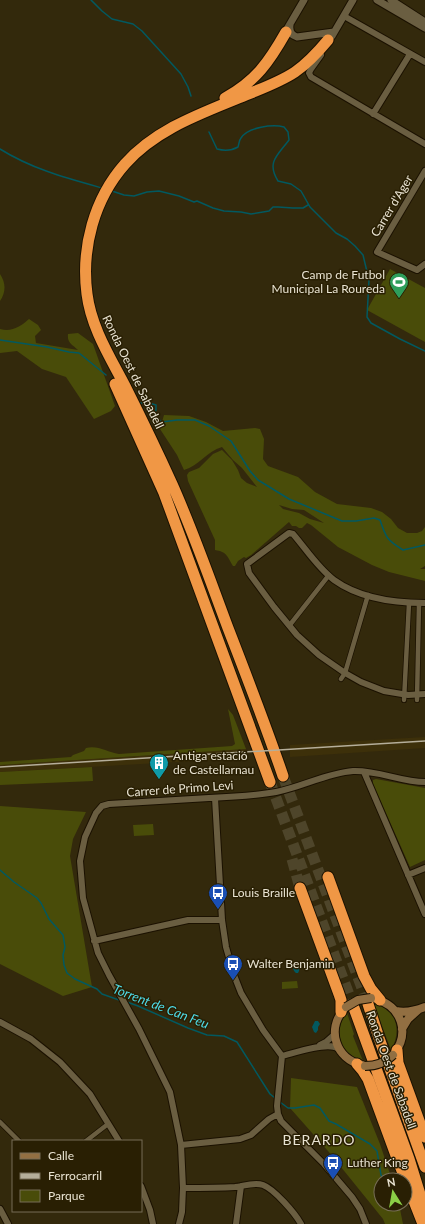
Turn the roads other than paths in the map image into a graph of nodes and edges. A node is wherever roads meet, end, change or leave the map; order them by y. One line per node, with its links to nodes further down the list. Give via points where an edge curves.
1 (304, 0): 8 (street)
2 (353, 0): 5 (street)
3 (377, 0): 7 (street)
4 (391, 0): 6 (street)
5 (344, 16): 9 (street); 10 (street)
6 (425, 22)
7 (425, 28)
8 (288, 29): 9 (street, via 297,37); 15 (highway, Ronda Oest de Sabadell, via 257,76 226,98 157,133 131,154 114,174)
9 (331, 36): 12 (street, via 310,75); 15 (highway, Ronda Oest de Sabadell, via 311,60 294,73 177,124 159,135 126,163)
10 (410, 54): 11 (street); 12 (street)
11 (425, 62)
12 (373, 114): 13 (street)
13 (425, 144)
14 (425, 171): 17 (street, Carrer d'Ager, via 377,252 417,270)
15 (108, 186): 16 (highway, Ronda Oest de Sabadell)
16 (97, 206): 28 (highway, Ronda Oest de Sabadell, via 85,259 86,289 93,320 162,461 198,546); 29 (highway, Ronda Oest de Sabadell, via 87,232 82,265 84,298 90,322 164,493)
17 (425, 264)
18 (329, 575): 19 (street, via 348,587); 22 (street); 22 (street, via 293,534 289,533 247,564 249,573)
19 (368, 595): 20 (street); 23 (street)
20 (409, 602): 21 (street); 26 (street)
21 (422, 603): 25 (street)
22 (290, 626): 23 (street)
23 (343, 676): 26 (street)
24 (425, 694): 25 (street)
25 (417, 697): 26 (street)
26 (404, 698)
27 (364, 772): 30 (street, Carrer de Primo Levi); 31 (street, Carrer de Primo Levi, via 353,771 275,792); 33 (street)
28 (283, 776)
29 (270, 782)
30 (425, 782)
31 (215, 798): 37 (street); 38 (street, Carrer de Primo Levi, via 109,804 100,808 85,837 80,861 83,898)
32 (425, 868): 33 (street)
33 (408, 876): 36 (street)
34 (328, 877): 39 (highway, Ronda Oest de Sabadell, via 371,989)
35 (300, 888): 41 (highway, Ronda Oest de Sabadell, via 341,1000)
36 (425, 914)
37 (222, 920): 38 (street, via 188,920); 49 (street, via 226,947 241,993)
38 (94, 941): 58 (street, via 170,1092)
39 (373, 1001): 41 (main road, bridge, via 358,1000); 42 (main road, via 387,1003); 59 (highway, Ronda Oest de Sabadell, via 379,1038)
40 (422, 1008): 42 (main road, via 406,1012); 44 (main road, via 408,1019)
41 (347, 1009): 45 (main road, via 335,1026); 65 (highway, Ronda Oest de Sabadell, via 409,1159)
42 (396, 1011): 44 (main road)
43 (0, 1022): 53 (street, via 31,1039 60,1062 90,1094)
44 (402, 1029): 48 (main road, via 400,1046)
45 (335, 1034): 46 (street); 47 (main road)
46 (313, 1048): 47 (street, via 327,1046); 49 (street)
47 (340, 1050): 50 (main road, via 348,1059)
48 (395, 1053): 50 (main road, bridge, via 376,1065); 54 (highway)
49 (282, 1056): 51 (street)
50 (361, 1065): 73 (highway)
51 (278, 1114): 58 (street, via 251,1135 240,1139); 64 (street, via 281,1121 324,1164)
52 (0, 1122): 55 (street)
53 (108, 1124): 56 (street); 57 (street)
54 (425, 1138)
55 (18, 1140)
56 (87, 1140)
57 (118, 1140)
58 (181, 1145): 61 (street)
59 (425, 1167)
60 (241, 1186): 61 (street); 69 (street); 70 (street, via 264,1185 274,1192)
61 (183, 1188): 68 (street)
62 (142, 1189): 67 (street)
63 (0, 1209): 66 (street)
64 (360, 1209): 71 (street); 72 (street)
65 (425, 1210)
66 (8, 1224)
67 (153, 1224)
68 (179, 1224)
69 (236, 1224)
70 (301, 1224)
71 (366, 1224)
72 (370, 1224)
73 (423, 1224)

